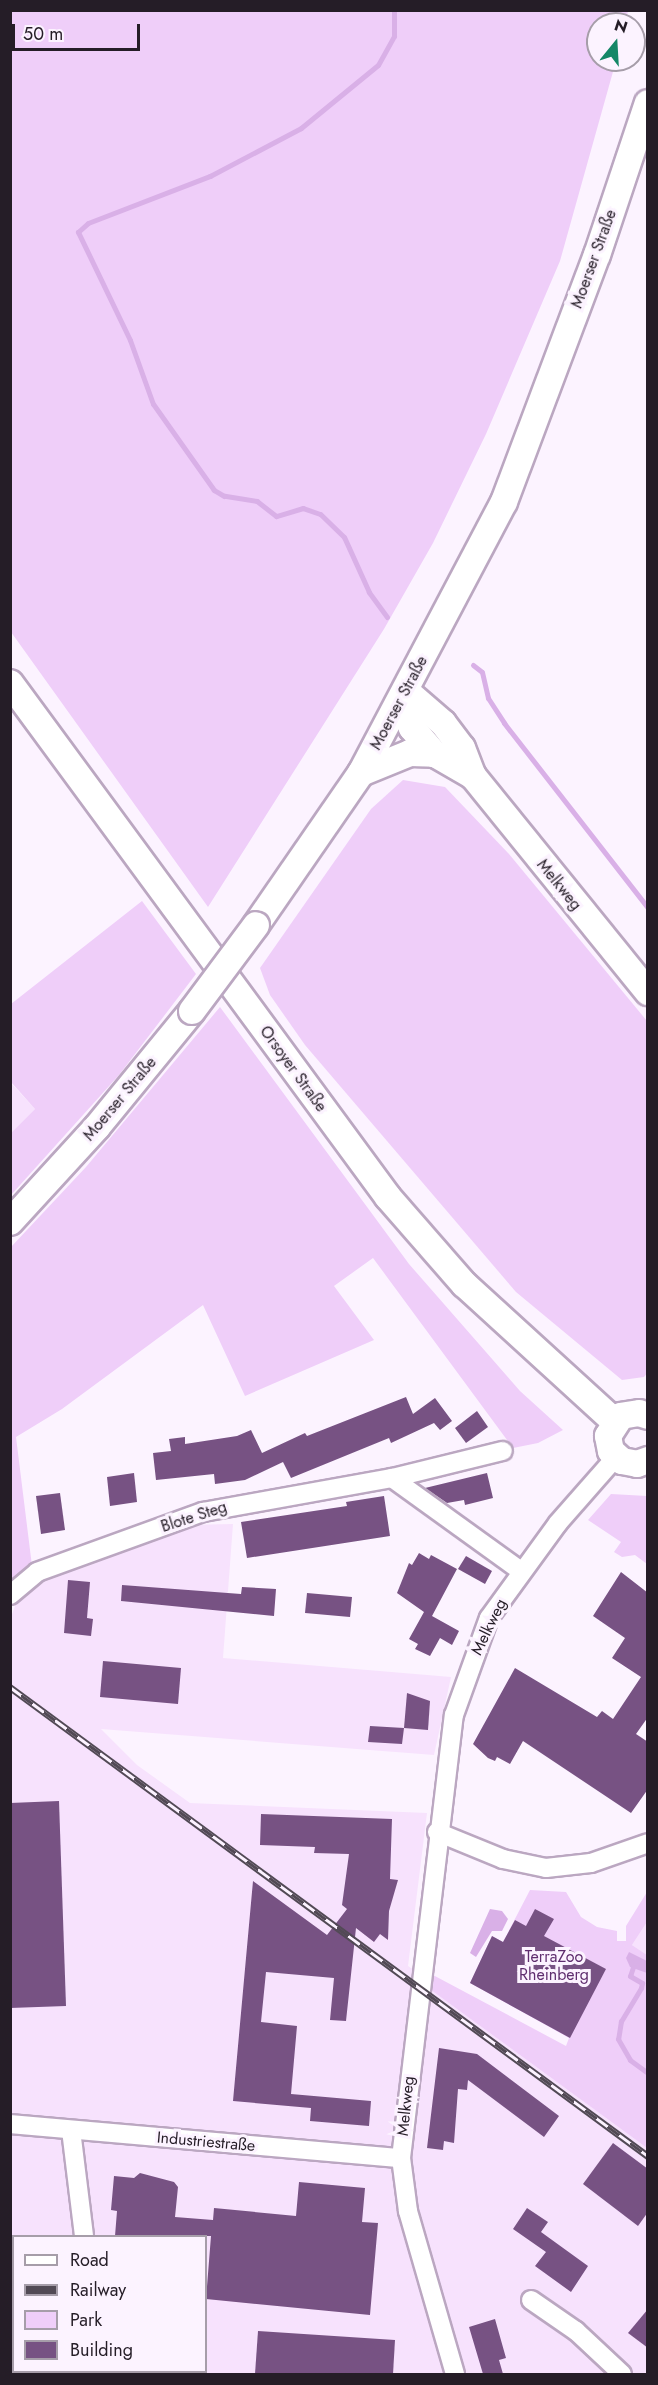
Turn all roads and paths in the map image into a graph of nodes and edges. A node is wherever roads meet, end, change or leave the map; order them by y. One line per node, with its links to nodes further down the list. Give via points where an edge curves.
1 (648, 103): 3 (main road, Moerser Straße, via 597,255 504,502)
2 (10, 683): 10 (main road, Orsoyer Straße, via 388,1197 464,1284)
3 (403, 696): 4 (main road, Melkweg, via 412,728); 5 (main road, Moerser Straße); 6 (main road, Melkweg, via 443,723 462,748)
4 (435, 754): 5 (main road, via 410,753); 6 (main road, Melkweg)
5 (361, 773): 8 (main road, Moerser Straße, bridge, via 192,1011 97,1127)
6 (473, 776): 7 (main road, Melkweg)
7 (648, 992)
8 (10, 1222)
9 (647, 1416): 10 (main road, via 630,1413)
10 (614, 1421): 12 (main road, via 609,1444)
11 (503, 1451): 14 (street, Blote Steg)
12 (616, 1457): 13 (main road, via 629,1464); 15 (street, Melkweg)
13 (648, 1460)
14 (392, 1478): 15 (street); 16 (street, Blote Steg, via 217,1508 37,1572)
15 (521, 1571): 17 (street, Melkweg, via 489,1618 454,1715)
16 (10, 1595)
17 (437, 1832): 18 (street, via 503,1859 546,1868 591,1863); 21 (street, Melkweg)
18 (648, 1843)
19 (10, 2124): 20 (street, Industriestraße)
20 (71, 2130): 21 (street, Industriestraße); 22 (street)
21 (401, 2158): 24 (street, Melkweg, via 408,2211)
22 (84, 2235)
23 (531, 2300): 25 (street, via 576,2331)
24 (455, 2374)
25 (622, 2374)

